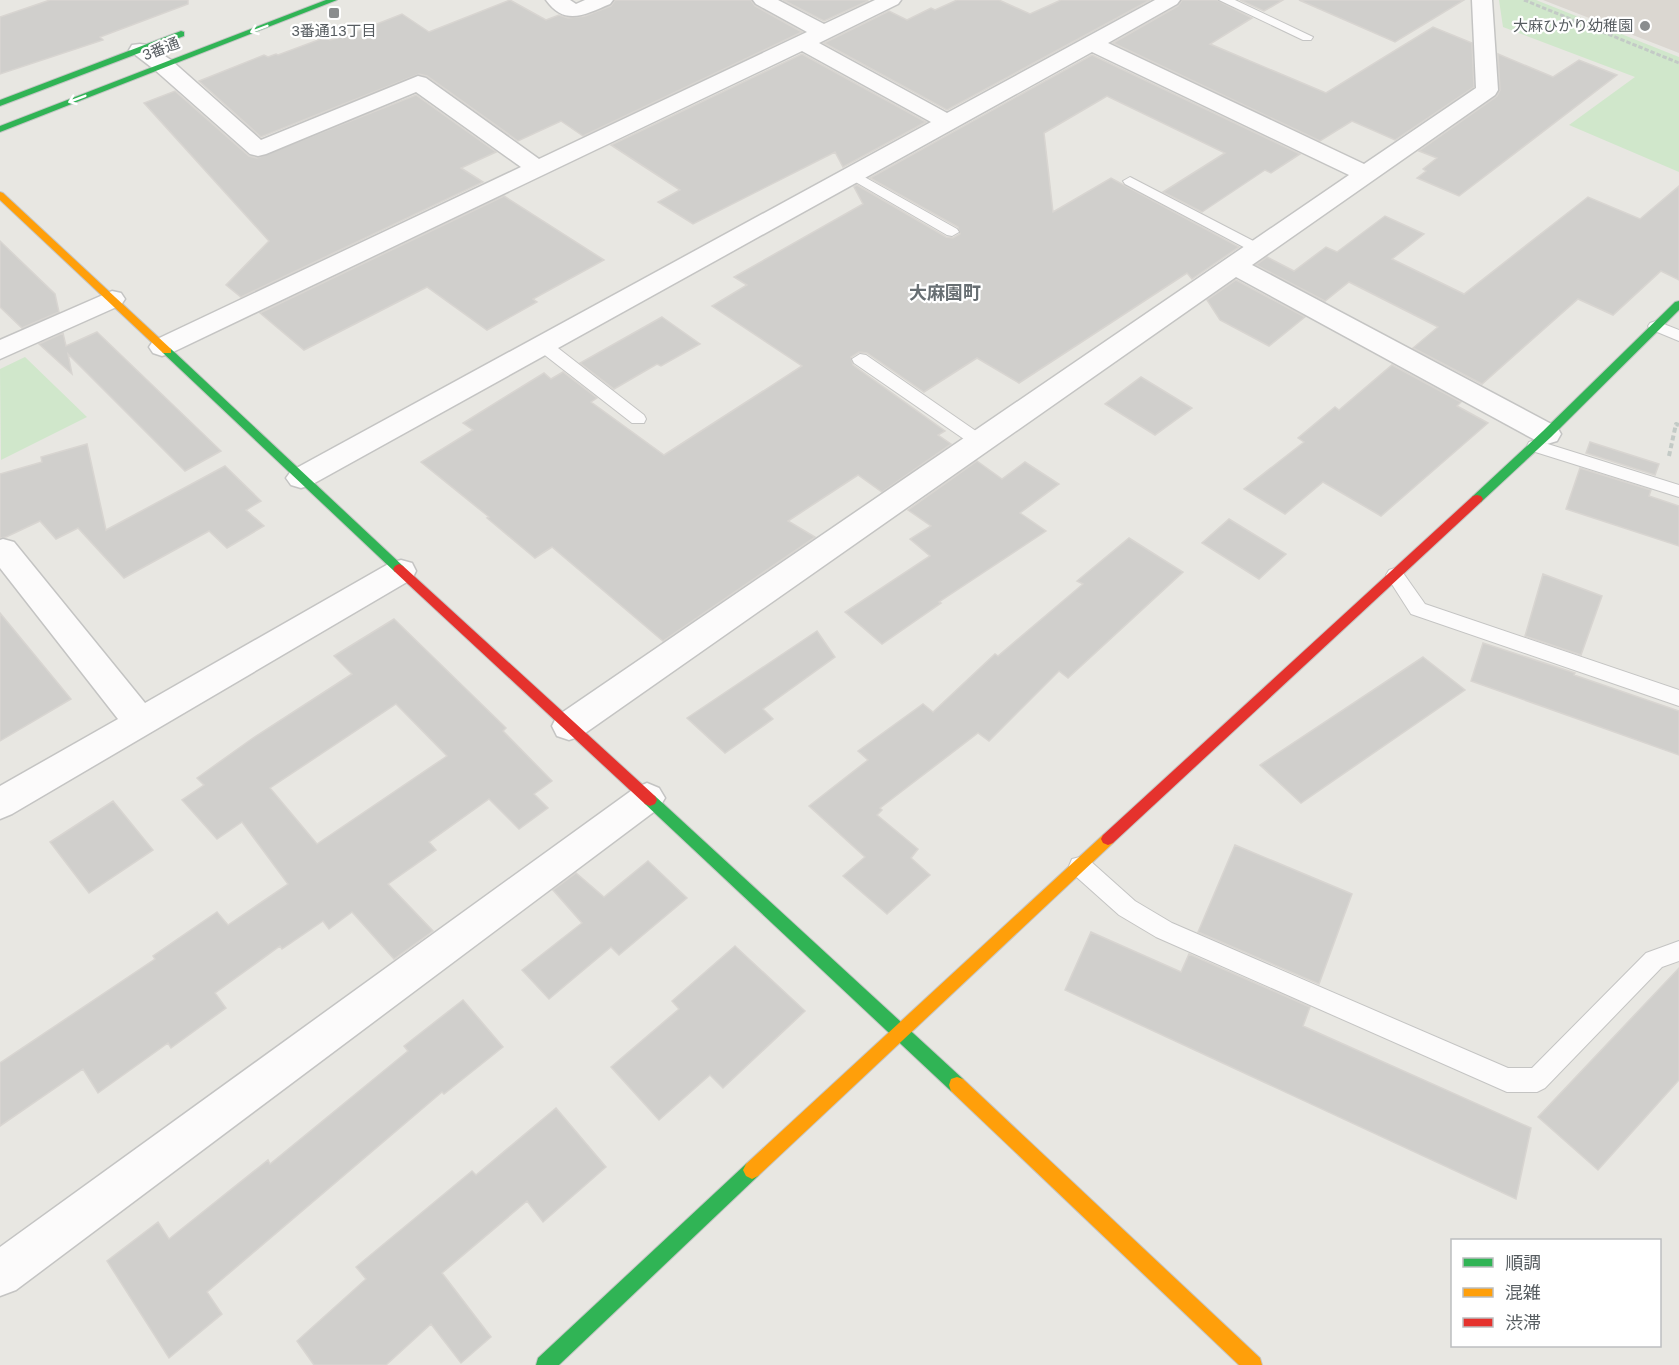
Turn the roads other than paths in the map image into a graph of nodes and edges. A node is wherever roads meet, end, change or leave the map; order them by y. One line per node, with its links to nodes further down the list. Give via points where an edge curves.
1 (333, 0): 15 (street, 3番通, one-way to 15)
2 (556, 0): 3 (street, via 574,12)
3 (603, 0)
4 (763, 0): 10 (street)
5 (891, 0): 10 (street)
6 (1170, 0): 13 (street)
7 (1225, 0): 11 (lane)
8 (1482, 0): 21 (street, via 1487,90)
9 (195, 29): 14 (street, 3番通)
10 (824, 32): 12 (street)
11 (1307, 37)
12 (802, 42): 17 (street); 19 (street)
13 (1091, 43): 17 (street); 21 (street)
14 (141, 50): 15 (street); 16 (street, 3番通)
15 (163, 66): 18 (street, 3番通, one-way to 18); 19 (street, via 258,148 418,83)
16 (0, 103)
17 (947, 122): 20 (street)
18 (0, 129)
19 (537, 168): 32 (street)
20 (852, 174): 24 (lane); 31 (street)
21 (1366, 174): 25 (street)
22 (1130, 181): 25 (lane)
23 (0, 195): 27 (street)
24 (952, 232)
25 (1258, 249): 26 (street)
26 (1235, 266): 36 (street); 37 (street)
27 (112, 299): 32 (street); 33 (street)
28 (1679, 304): 29 (street)
29 (1656, 326): 30 (lane); 36 (street)
30 (1679, 336)
31 (543, 345): 35 (lane); 38 (street)
32 (162, 347): 38 (street)
33 (0, 350)
34 (860, 359): 37 (lane)
35 (638, 419)
36 (1541, 440): 39 (lane); 42 (street)
37 (980, 442): 45 (street)
38 (301, 478): 41 (street)
39 (1679, 491)
40 (0, 552): 44 (street, via 3,550)
41 (401, 571): 44 (street); 45 (street)
42 (1395, 575): 43 (lane, via 1418,609); 48 (street)
43 (1679, 698)
44 (140, 722): 47 (street)
45 (569, 726): 46 (street)
46 (647, 798): 50 (street); 51 (street)
47 (0, 804)
48 (1080, 866): 49 (lane, via 1127,908 1164,930 1507,1080 1537,1080 1654,960); 50 (street)
49 (1679, 951)
50 (900, 1031): 52 (street); 53 (street)
51 (0, 1274)
52 (545, 1365)
53 (1253, 1365)

